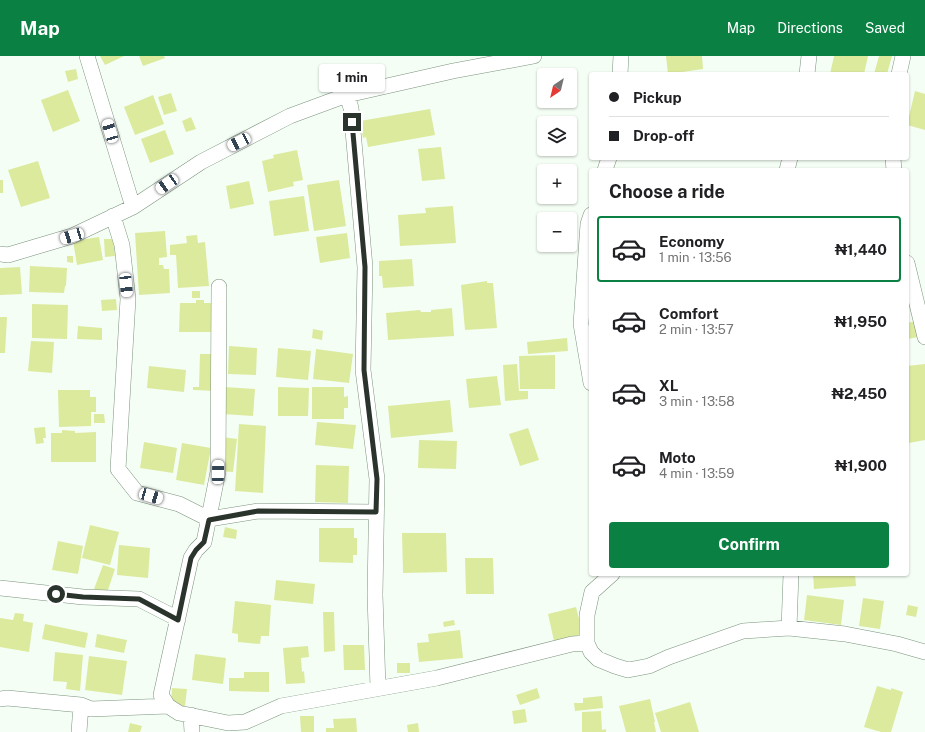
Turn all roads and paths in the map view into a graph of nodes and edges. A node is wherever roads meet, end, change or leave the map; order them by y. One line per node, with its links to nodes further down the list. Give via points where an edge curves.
1 (87, 56): 11 (street)
2 (534, 56): 6 (street)
3 (621, 56): 7 (street)
4 (809, 56): 8 (street)
5 (902, 56): 9 (street)
6 (465, 62): 10 (street)
7 (620, 72)
8 (807, 72)
9 (899, 72)
10 (347, 95): 11 (street, via 290,116 201,162); 19 (street, via 352,115 365,267 364,370 377,479)
11 (133, 207): 12 (street)
12 (113, 216): 14 (street, via 72,236 8,255); 20 (street, via 122,245 128,299 118,469 137,492 179,504)
13 (589, 221): 18 (street, via 581,324)
14 (0, 254)
15 (909, 271): 17 (street)
16 (219, 287): 20 (street, via 218,472)
17 (925, 337)
18 (589, 371)
19 (376, 512): 20 (street, via 258,511); 28 (street)
20 (209, 520): 24 (street, via 204,542 191,558)
21 (610, 576): 26 (street, via 592,592)
22 (790, 576): 25 (street)
23 (0, 588): 24 (street, via 83,597 139,599)
24 (178, 620): 31 (street, via 161,695)
25 (789, 628): 26 (street, via 743,631 649,666 628,670 598,659); 27 (street, via 845,634)
26 (587, 644): 28 (street, via 572,644 437,678)
27 (925, 652)
28 (378, 688): 32 (street, via 281,706 245,722 228,724)
29 (0, 699): 30 (street)
30 (81, 705): 31 (street, via 91,708); 33 (street)
31 (168, 706): 32 (street, via 179,713)
32 (191, 716): 34 (street)
33 (79, 732)
34 (192, 732)

